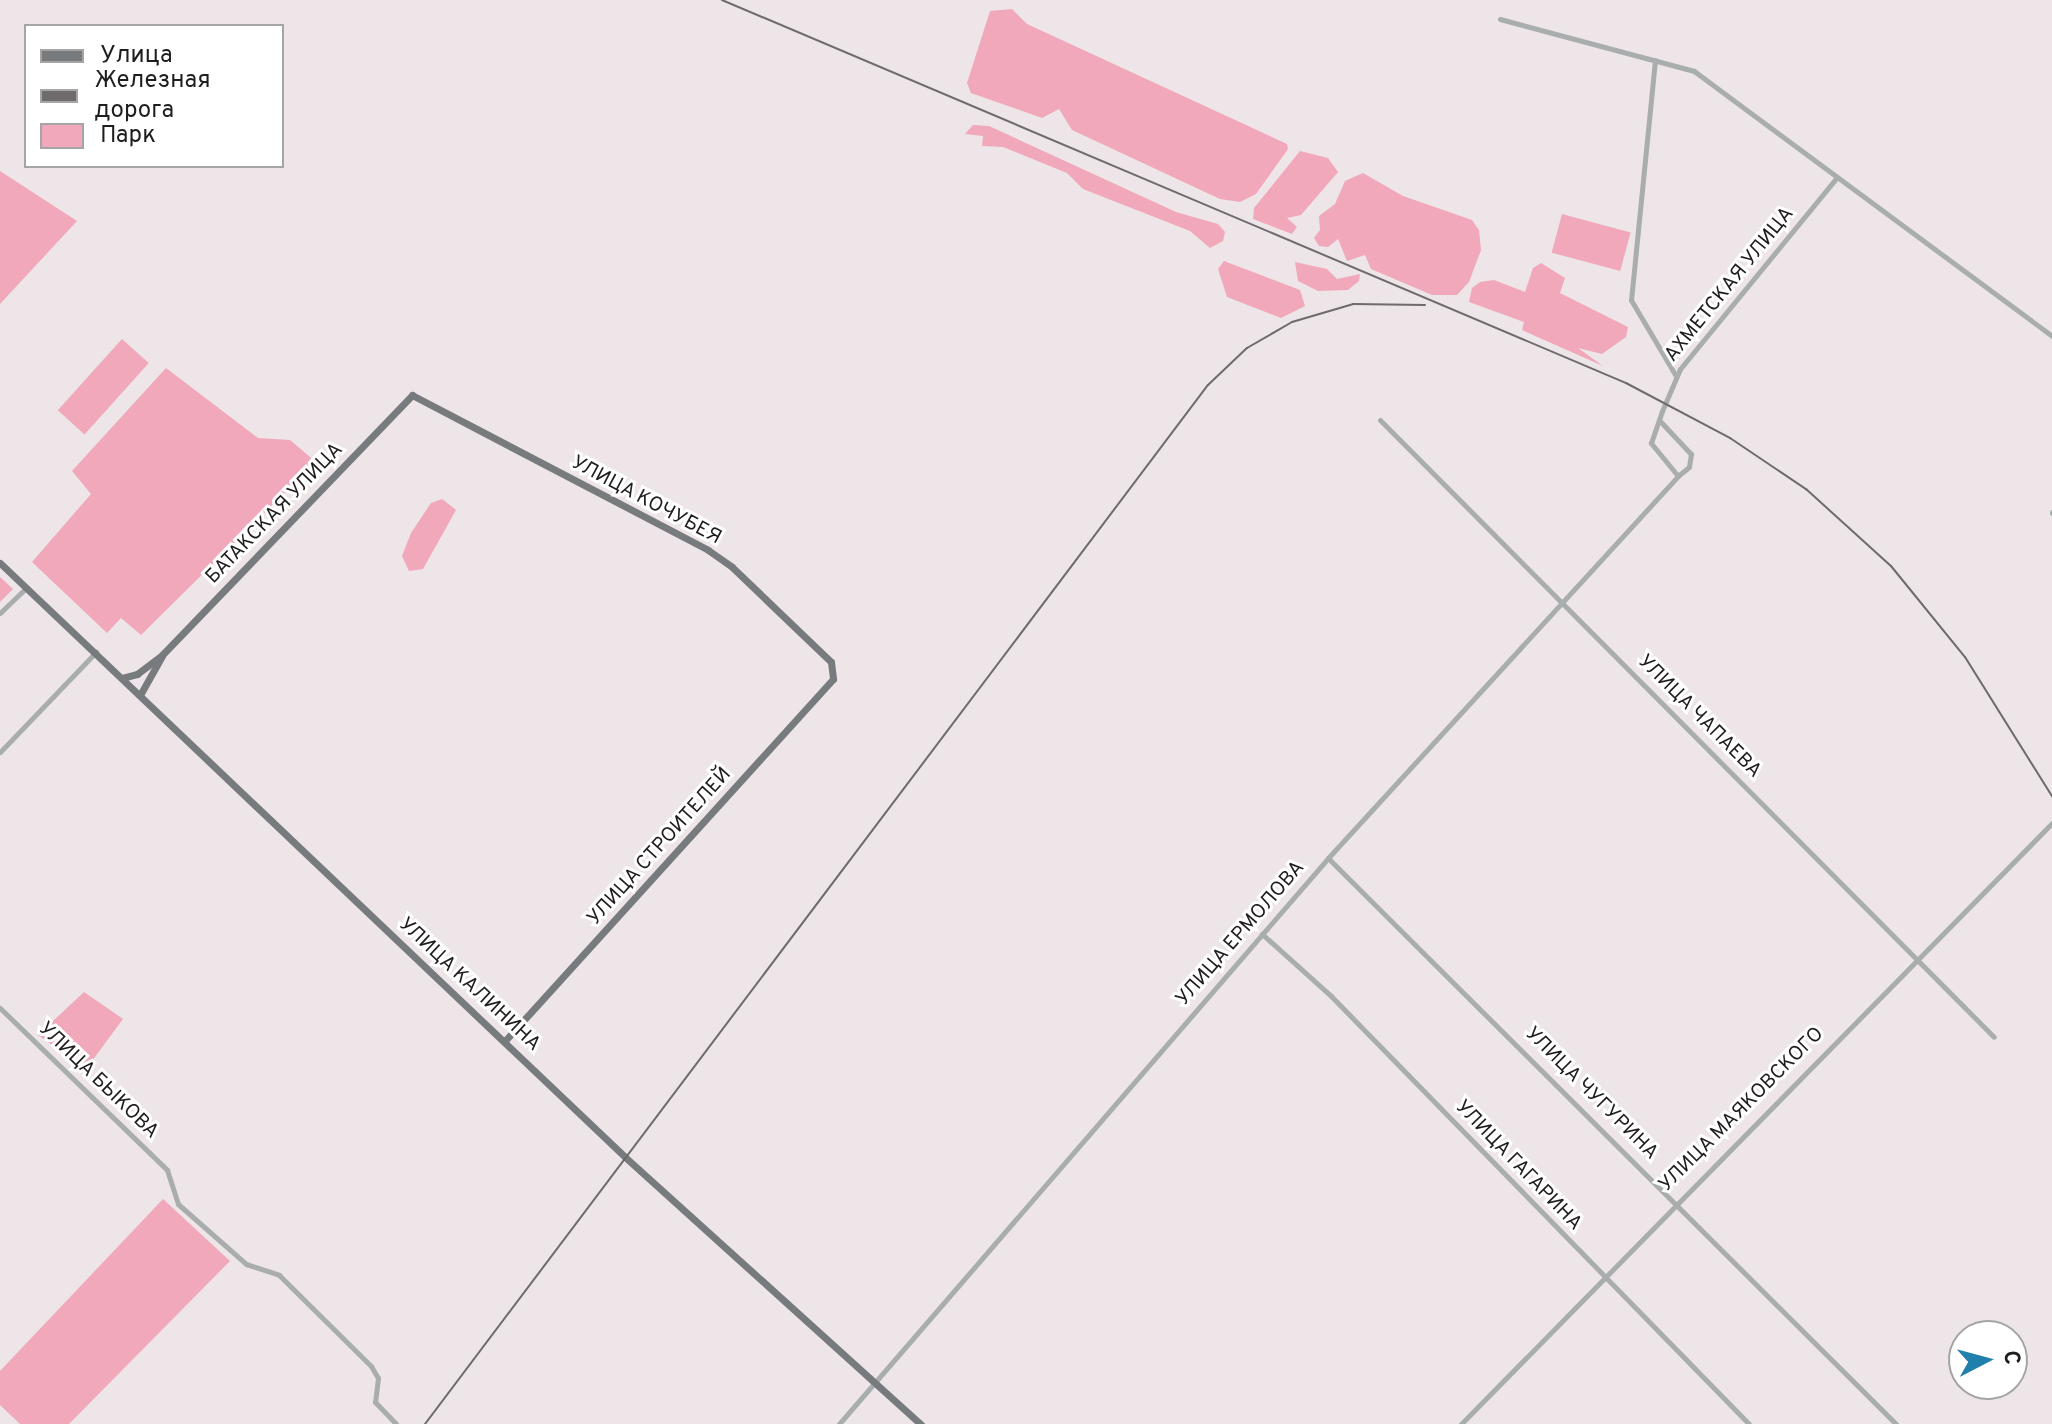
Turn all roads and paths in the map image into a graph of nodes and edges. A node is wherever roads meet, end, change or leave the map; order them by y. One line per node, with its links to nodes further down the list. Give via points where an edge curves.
1 (1500, 19): 2 (street)
2 (1655, 60): 3 (street, via 1694,71); 5 (street, via 1631,300)
3 (1837, 177): 4 (street); 5 (street, АХМЕТСКАЯ УЛИЦА)
4 (2052, 336)
5 (1677, 377): 8 (street, АХМЕТСКАЯ УЛИЦА)
6 (412, 395): 16 (main road, БАТАКСКАЯ УЛИЦА); 17 (main road, УЛИЦА КОЧУБЕЯ, via 708,550 831,662)
7 (1380, 420): 12 (street, УЛИЦА ЧАПАЕВА)
8 (1659, 420): 9 (street, via 1651,443); 9 (street, via 1691,454 1689,467)
9 (1678, 476): 12 (street, УЛИЦА ЕРМОЛОВА)
10 (0, 563): 11 (main road, УЛИЦА КАЛИНИНА)
11 (27, 588): 13 (street); 15 (main road, УЛИЦА КАЛИНИНА)
12 (1560, 603): 22 (street, УЛИЦА ЕРМОЛОВА); 24 (street, УЛИЦА ЧАПАЕВА)
13 (3, 605): 14 (street)
14 (0, 613)
15 (96, 652): 18 (main road, УЛИЦА КАЛИНИНА); 20 (street)
16 (162, 655): 18 (main road, БАТАКСКАЯ УЛИЦА, via 137,674); 19 (main road, БАТАКСКАЯ УЛИЦА)
17 (835, 673): 27 (main road, УЛИЦА СТРОИТЕЛЕЙ)
18 (122, 678): 19 (main road, УЛИЦА КАЛИНИНА)
19 (140, 695): 27 (main road, УЛИЦА КАЛИНИНА)
20 (0, 752)
21 (2052, 823): 24 (street, УЛИЦА МАЯКОВСКОГО)
22 (1328, 858): 23 (street, УЛИЦА ЕРМОЛОВА); 28 (street, УЛИЦА ЧУГУРИНА)
23 (1262, 934): 29 (street, УЛИЦА ГАГАРИНА, via 1331,996); 30 (street, УЛИЦА ЕРМОЛОВА)
24 (1915, 958): 26 (street, УЛИЦА ЧАПАЕВА); 28 (street, УЛИЦА МАЯКОВСКОГО)
25 (0, 1008): 31 (street, УЛИЦА БЫКОВА, via 171,1179 178,1204 246,1264 279,1275 376,1371 375,1402)
26 (1994, 1037)
27 (505, 1041): 30 (main road, УЛИЦА КАЛИНИНА, via 625,1157)
28 (1675, 1200): 29 (street, УЛИЦА МАЯКОВСКОГО); 36 (street, УЛИЦА ЧУГУРИНА)
29 (1603, 1276): 34 (street, УЛИЦА МАЯКОВСКОГО); 35 (street, УЛИЦА ГАГАРИНА)
30 (876, 1382): 32 (street, УЛИЦА ЕРМОЛОВА); 33 (main road, УЛИЦА КАЛИНИНА)
31 (396, 1424)
32 (839, 1424)
33 (921, 1424)
34 (1461, 1424)
35 (1749, 1424)
36 (1896, 1424)

